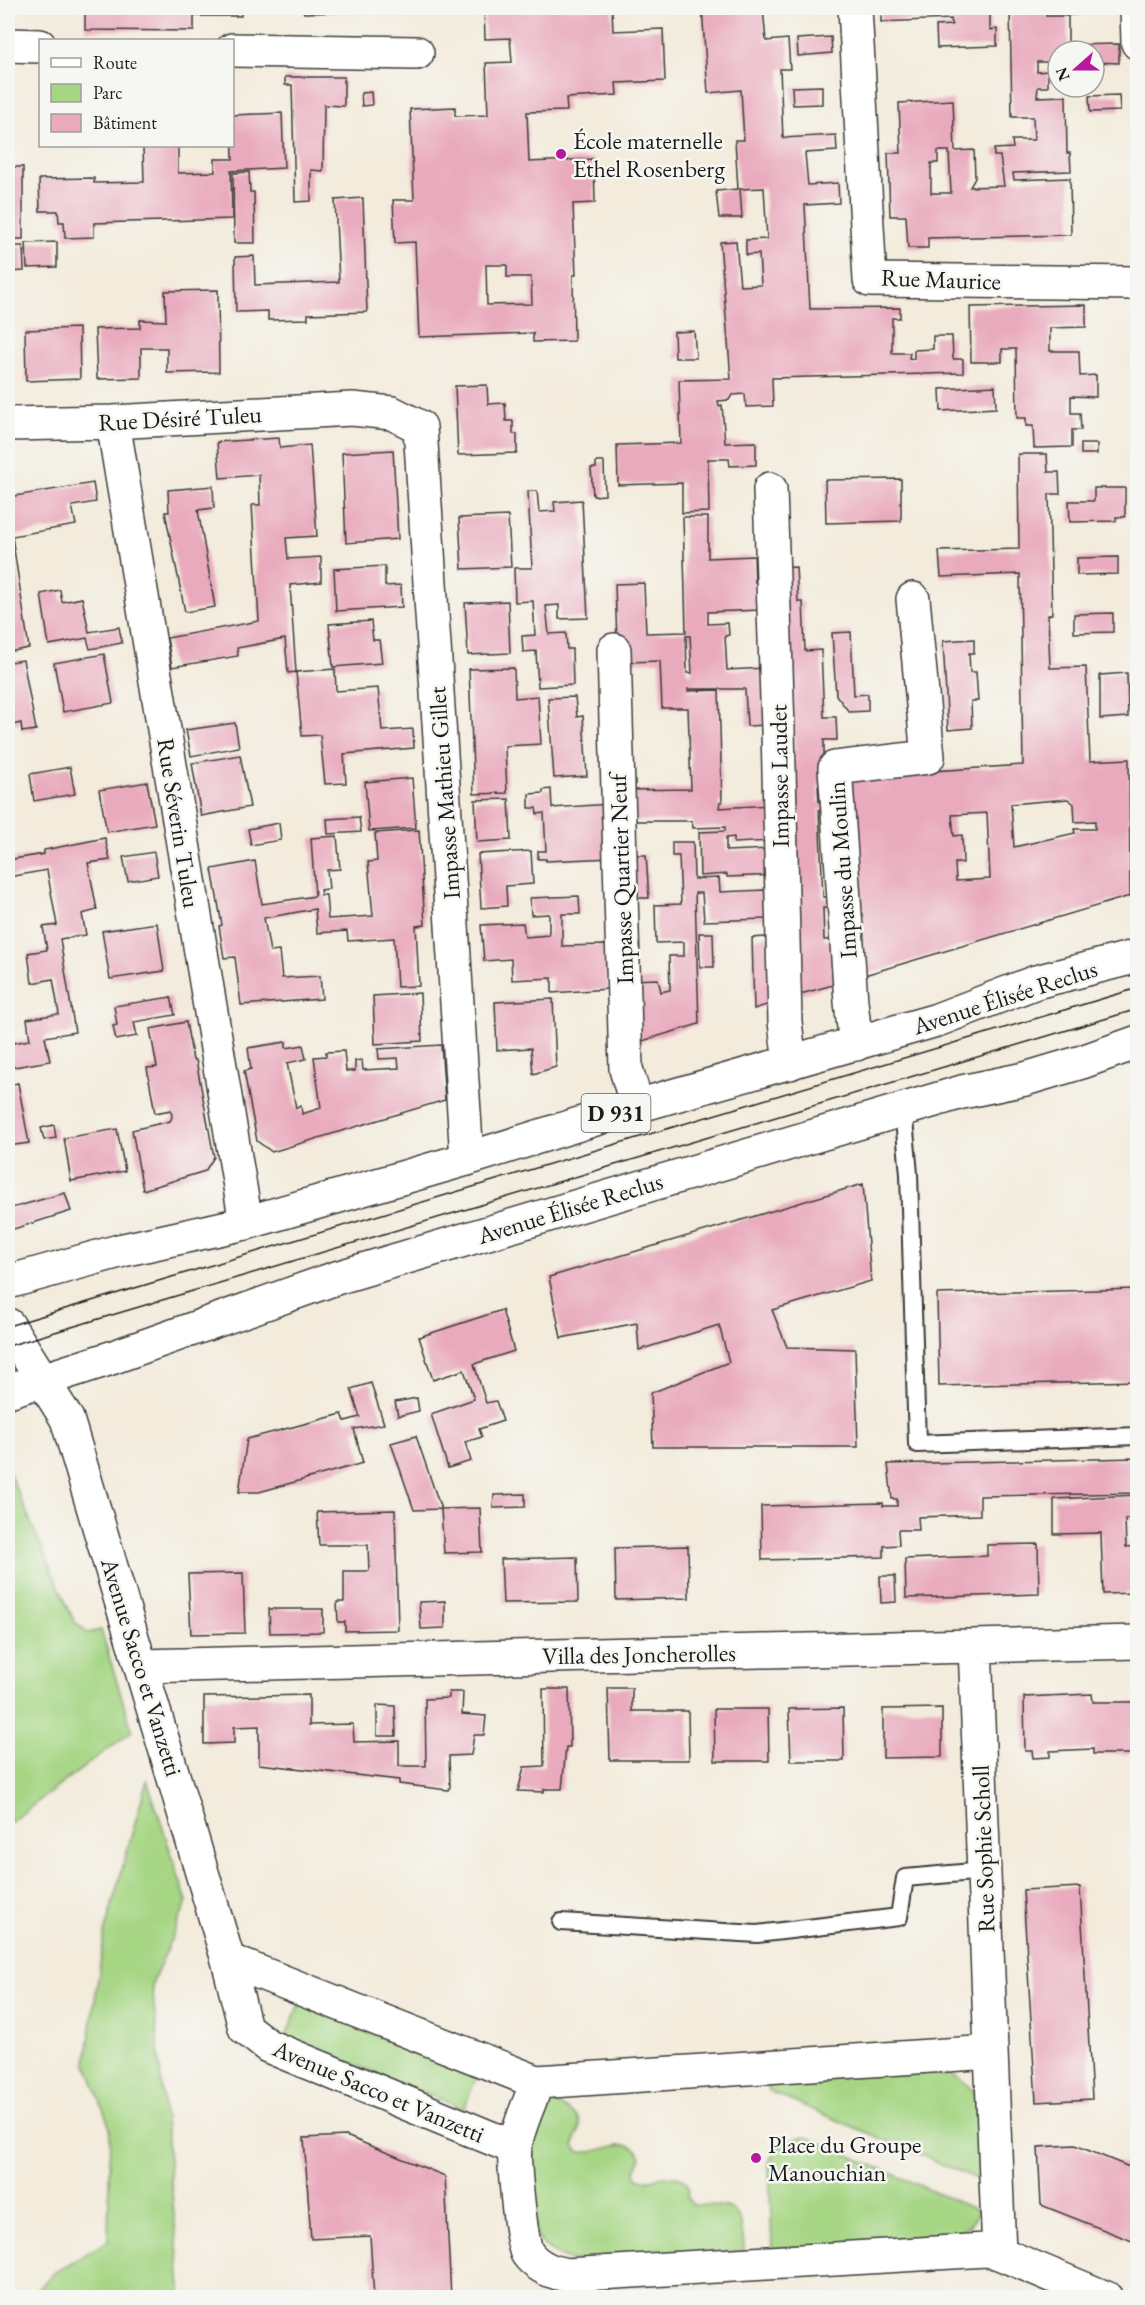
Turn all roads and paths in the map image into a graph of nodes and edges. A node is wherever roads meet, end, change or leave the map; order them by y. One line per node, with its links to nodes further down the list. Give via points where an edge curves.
1 (855, 8): 8 (street, Rue Maurice, via 870,280)
2 (1137, 8): 3 (street)
3 (1137, 43)
4 (8, 45): 5 (street)
5 (39, 46)
6 (234, 50): 7 (street)
7 (417, 53)
8 (1137, 283)
9 (112, 422): 10 (street, Rue Désiré Tuleu); 11 (street, Rue Désiré Tuleu, via 352,409 392,413); 22 (street, Rue Séverin Tuleu)
10 (8, 424)
11 (420, 427): 21 (street, Impasse Mathieu Gillet)
12 (770, 489): 18 (street, Impasse Laudet, via 785,1022)
13 (913, 599): 17 (street, Impasse du Moulin, via 928,757 835,768)
14 (614, 650): 19 (street, Impasse Quartier Neuf, via 626,1068)
15 (1137, 956): 17 (street, Avenue Élisée Reclus / D 931, via 1036,982 937,1020)
16 (1137, 1042): 20 (street, Avenue Élisée Reclus, via 1025,1079)
17 (856, 1044): 18 (street, Avenue Élisée Reclus / D 931)
18 (790, 1063): 19 (street, Avenue Élisée Reclus / D 931)
19 (637, 1106): 21 (street, Avenue Élisée Reclus / D 931)
20 (903, 1109): 25 (street, Avenue Élisée Reclus, via 336,1278 108,1359); 27 (lane, via 909,1174 917,1444)
21 (467, 1159): 22 (street, Avenue Élisée Reclus / D 931)
22 (246, 1223): 23 (street, Avenue Élisée Reclus / D 931, via 123,1250)
23 (8, 1282)
24 (8, 1325): 25 (street, Avenue Sacco et Vanzetti)
25 (43, 1378): 26 (street, Avenue Élisée Reclus); 30 (street, Avenue Sacco et Vanzetti, via 67,1419)
26 (8, 1390)
27 (1137, 1436)
28 (1137, 1642): 29 (street, Villa des Joncherolles)
29 (975, 1646): 30 (street, Villa des Joncherolles); 31 (street, Rue Sophie Scholl)
30 (141, 1666): 33 (street, Avenue Sacco et Vanzetti)
31 (984, 1871): 32 (lane, via 905,1878 899,1917 757,1934); 34 (street, Rue Sophie Scholl)
32 (561, 1922)
33 (228, 1960): 35 (street); 36 (street, Avenue Sacco et Vanzetti, via 245,2028 268,2046)
34 (991, 2052): 35 (street); 37 (street)
35 (537, 2082): 36 (street)
36 (515, 2148): 37 (street, via 521,2237 526,2252 552,2272 566,2275 986,2250)
37 (999, 2253): 38 (street)
38 (1106, 2298)

